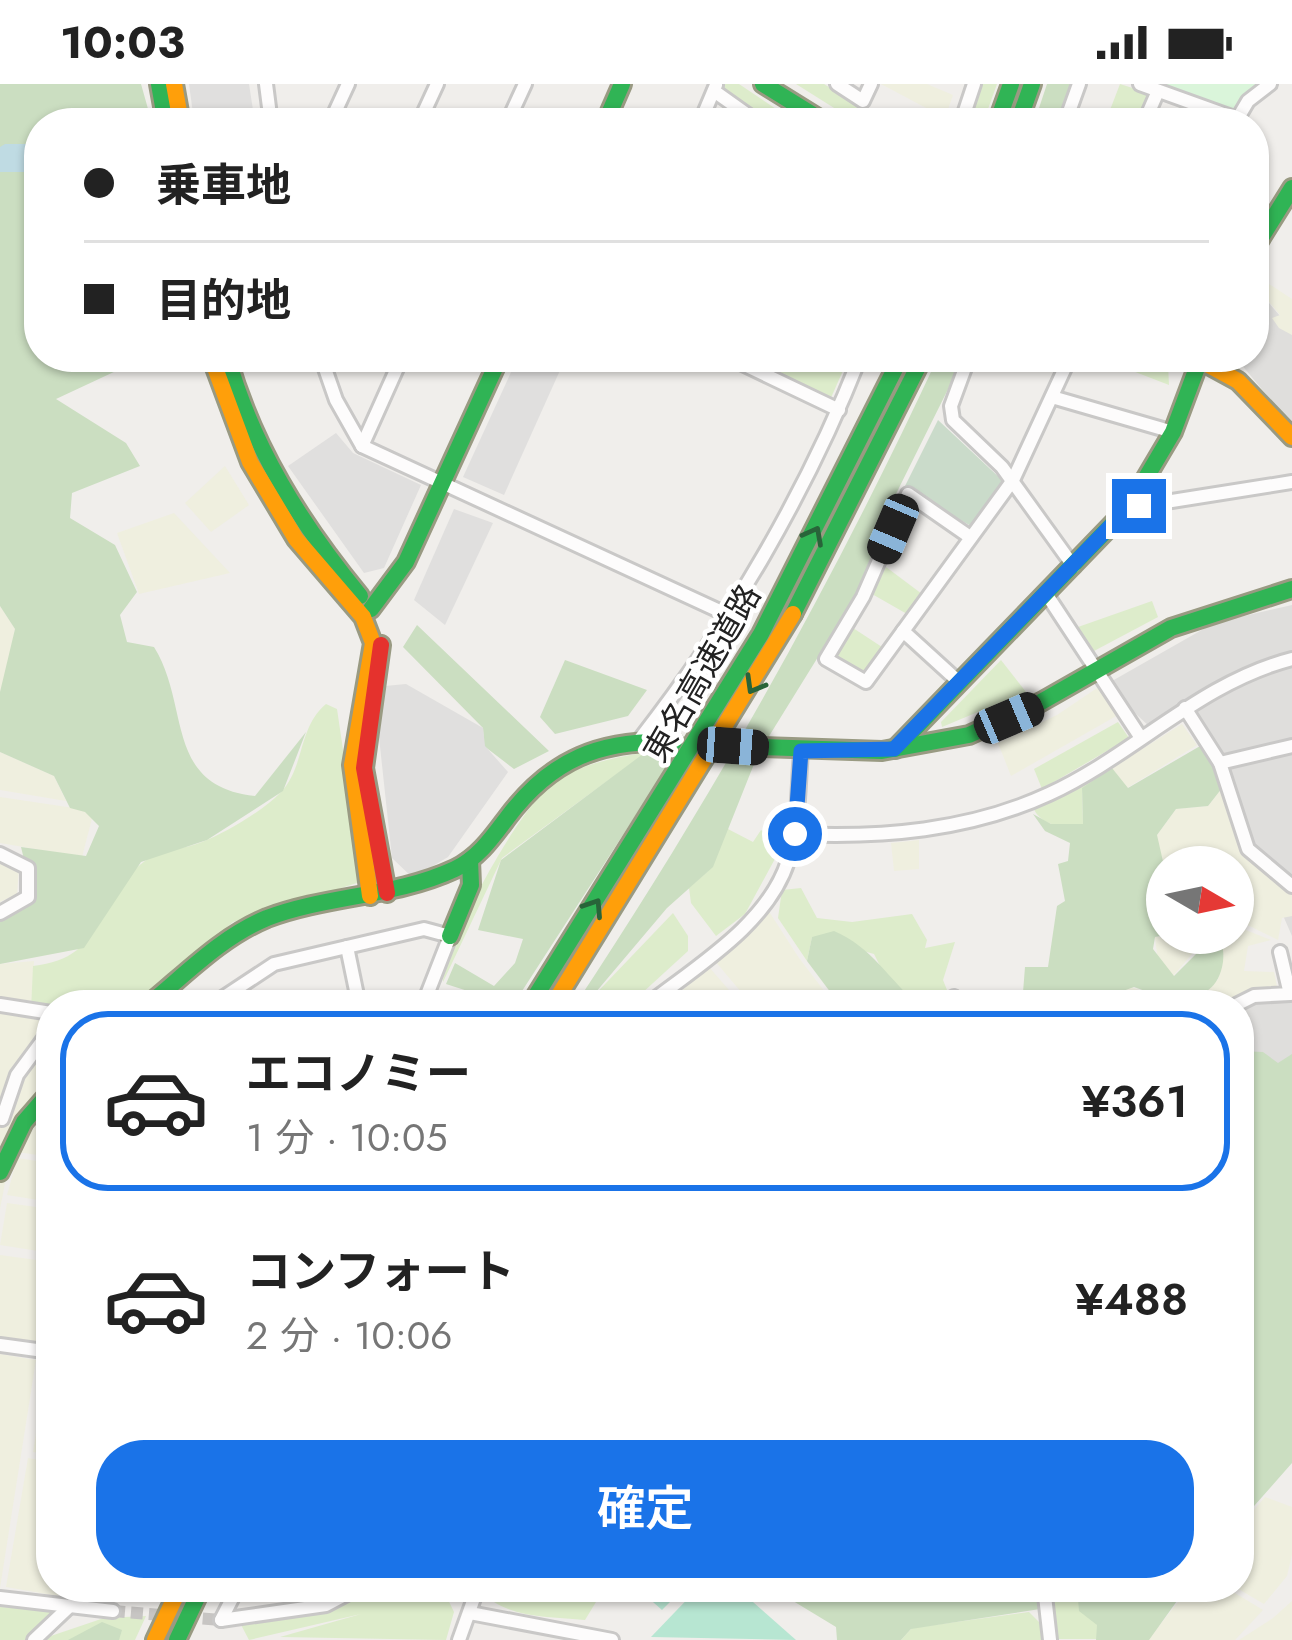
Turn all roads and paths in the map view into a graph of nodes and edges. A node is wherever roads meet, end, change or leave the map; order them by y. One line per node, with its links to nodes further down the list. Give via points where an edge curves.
1 (764, 84): 9 (main road)
2 (838, 84): 3 (street, via 863,101)
3 (871, 84)
4 (1140, 84): 7 (street)
5 (1270, 84): 12 (street)
6 (715, 87): 8 (street)
7 (1158, 91): 10 (street); 11 (street)
8 (741, 108)
9 (802, 108)
10 (1151, 108)
11 (1202, 108)
12 (1244, 108)
13 (1289, 199): 14 (main road)
14 (1269, 228)
15 (217, 372): 60 (main road, via 250,462 296,539 363,617 373,643 352,765)
16 (232, 372): 41 (main road, via 253,433 304,529)
17 (326, 372): 32 (street)
18 (395, 372): 32 (street)
19 (493, 372): 35 (main road)
20 (771, 372): 29 (street)
21 (854, 372): 29 (street)
22 (893, 372): 69 (main road, 東名高速道路, one-way to 22, via 761,634)
23 (915, 372): 70 (main road, 東名高速道路, one-way to 70, via 778,644)
24 (963, 372): 33 (street, via 953,420)
25 (1063, 372): 28 (street)
26 (1193, 372): 30 (main road)
27 (1221, 372): 31 (main road)
28 (1052, 398): 30 (street); 33 (street)
29 (839, 410): 42 (street)
30 (1174, 432): 36 (main road)
31 (1292, 437)
32 (362, 446): 35 (street)
33 (1013, 480): 37 (street); 38 (street)
34 (1292, 482): 36 (street)
35 (442, 484): 41 (main road, via 393,586); 42 (street)
36 (1128, 508): 38 (main road)
37 (970, 537): 43 (street); 43 (street, via 908,494 826,659 866,682)
38 (1074, 567): 40 (main road)
39 (1292, 589): 45 (main road, via 1231,602)
40 (1046, 595): 45 (street); 46 (main road)
41 (371, 609): 60 (main road, via 382,635 364,768)
42 (726, 614): 49 (street)
43 (903, 631): 46 (street)
44 (1292, 659): 47 (street)
45 (1096, 671): 48 (street); 53 (main road, via 1052,700 967,736)
46 (959, 682): 53 (main road)
47 (1185, 708): 48 (street); 55 (street)
48 (1139, 735): 56 (street, via 1050,794 992,815 868,837)
49 (640, 739): 50 (main road); 58 (main road, via 596,743 562,758)
50 (674, 742)
51 (733, 746): 54 (main road)
52 (1292, 746): 55 (street)
53 (894, 749): 54 (main road)
54 (801, 751): 56 (street)
55 (1220, 763): 59 (street, via 1249,849)
56 (795, 834): 71 (street, via 762,908)
57 (0, 854): 61 (street, via 28,868 28,897)
58 (470, 860): 60 (main road); 62 (main road, via 471,885)
59 (1292, 886)
60 (378, 895): 65 (main road, via 242,930)
61 (0, 913)
62 (450, 936): 63 (street, via 424,929); 68 (street)
63 (346, 947): 66 (street, via 274,964); 67 (street)
64 (1280, 952): 72 (street)
65 (167, 990)
66 (235, 990)
67 (356, 990)
68 (429, 990)
69 (539, 990)
70 (562, 990)
71 (665, 990)
72 (1291, 992): 73 (street)
73 (1254, 996)
74 (0, 1005): 75 (street)
75 (36, 1011)
76 (36, 1049): 78 (street)
77 (36, 1108): 79 (main road)
78 (1, 1119): 79 (street)
79 (24, 1122): 80 (main road)
80 (0, 1172)
81 (0, 1345): 82 (street)
82 (36, 1350)
83 (0, 1598): 84 (street)
84 (36, 1602)
85 (37, 1602): 93 (street)
86 (77, 1602): 93 (street)
87 (173, 1602): 97 (main road)
88 (195, 1602): 98 (main road)
89 (230, 1602): 90 (street, via 221,1620)
90 (332, 1602)
91 (473, 1602): 95 (street)
92 (1046, 1602): 101 (street)
93 (74, 1606): 94 (street); 96 (street)
94 (113, 1611)
95 (470, 1613): 99 (street); 100 (street)
96 (34, 1640)
97 (155, 1640)
98 (176, 1640)
99 (459, 1640)
100 (612, 1640)
101 (1050, 1640)

